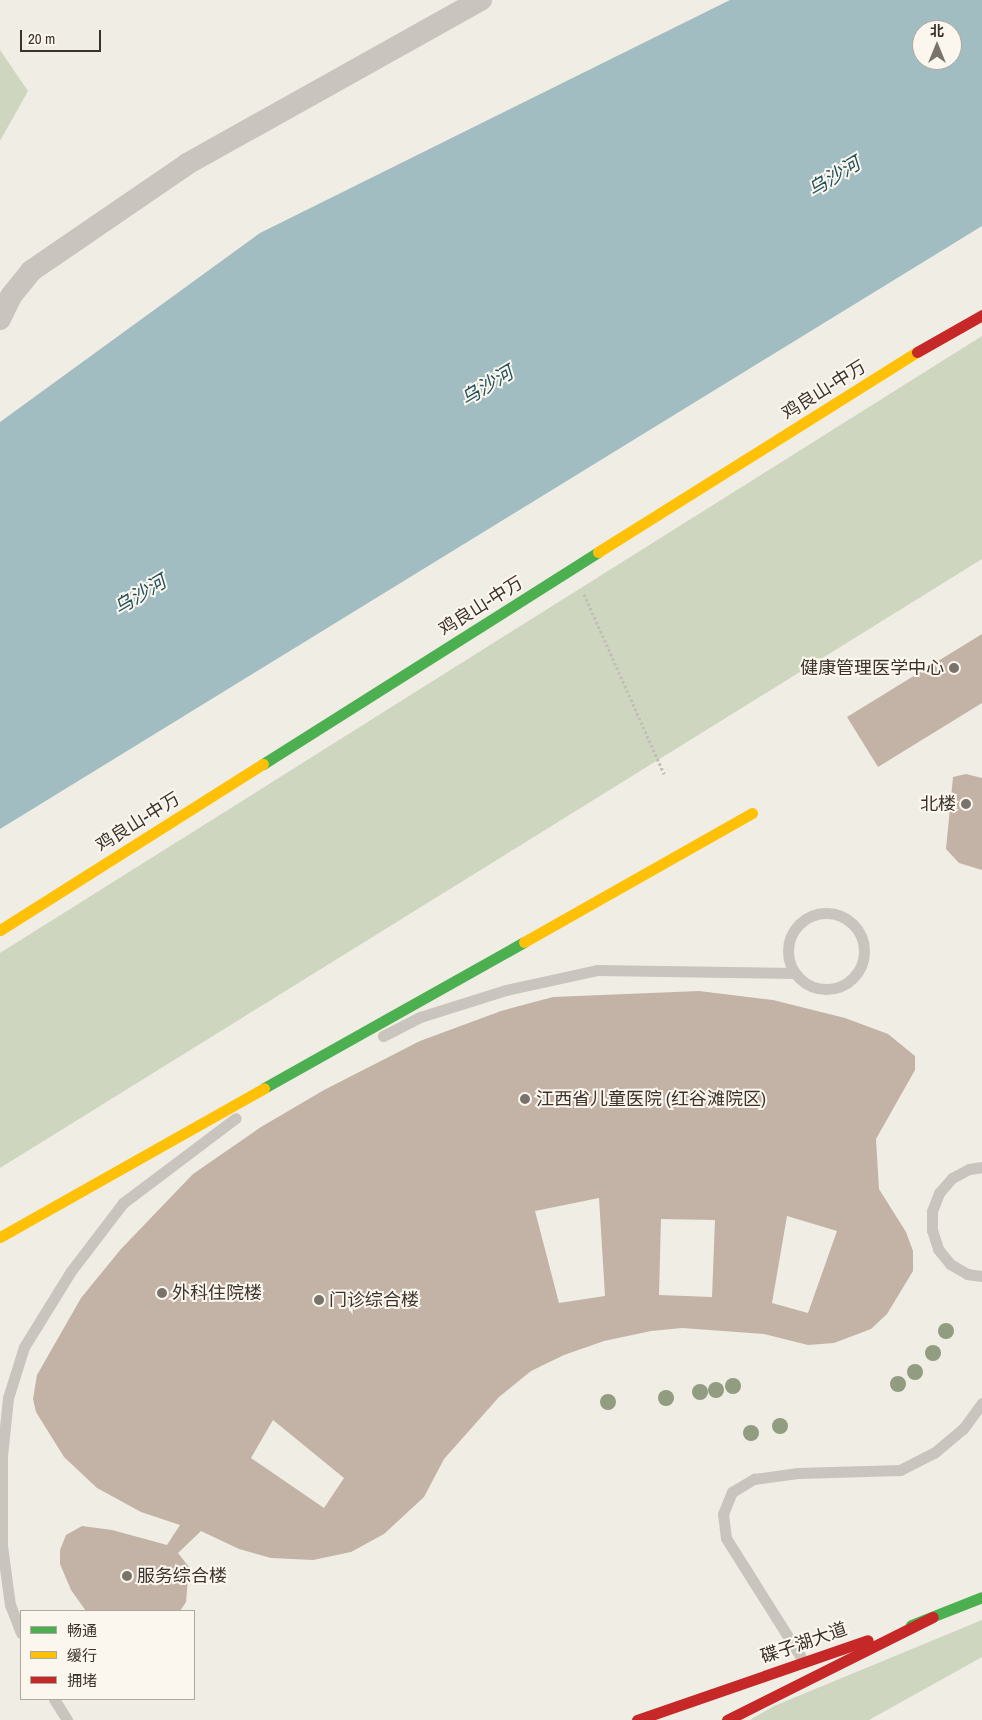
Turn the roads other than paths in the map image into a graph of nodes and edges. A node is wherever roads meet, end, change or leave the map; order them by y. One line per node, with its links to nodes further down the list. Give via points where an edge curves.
1 (481, 0): 3 (street, via 187,164 31,271 11,296)
2 (982, 315): 5 (main road, 鸡良山-中万, via 959,326)
3 (0, 319)
4 (752, 814): 8 (main road)
5 (0, 930)
6 (795, 972): 6 (lane, via 803,982 820,988 839,987 850,981 864,959 860,934 842,916 829,913 805,920 796,928 788,950); 13 (lane, via 597,970 506,990 420,1017 309,1074 229,1123 123,1203 71,1271 24,1347 8,1398 2,1456 2,1546 10,1605)
7 (982, 1167): 9 (lane, via 969,1169 952,1178 939,1193 932,1211 932,1230 938,1249 950,1264 967,1274)
8 (0, 1237)
9 (982, 1276)
10 (982, 1403): 14 (lane, via 963,1428 934,1453 900,1470 798,1473 754,1479 732,1492 723,1514 726,1538)
11 (982, 1597): 12 (main road, 碟子湖大道)
12 (934, 1617): 14 (main road, 碟子湖大道); 18 (main road)
13 (20, 1630)
14 (804, 1662): 17 (main road, 碟子湖大道)
15 (55, 1700): 16 (lane)
16 (67, 1720)
17 (637, 1720)
18 (727, 1720)

